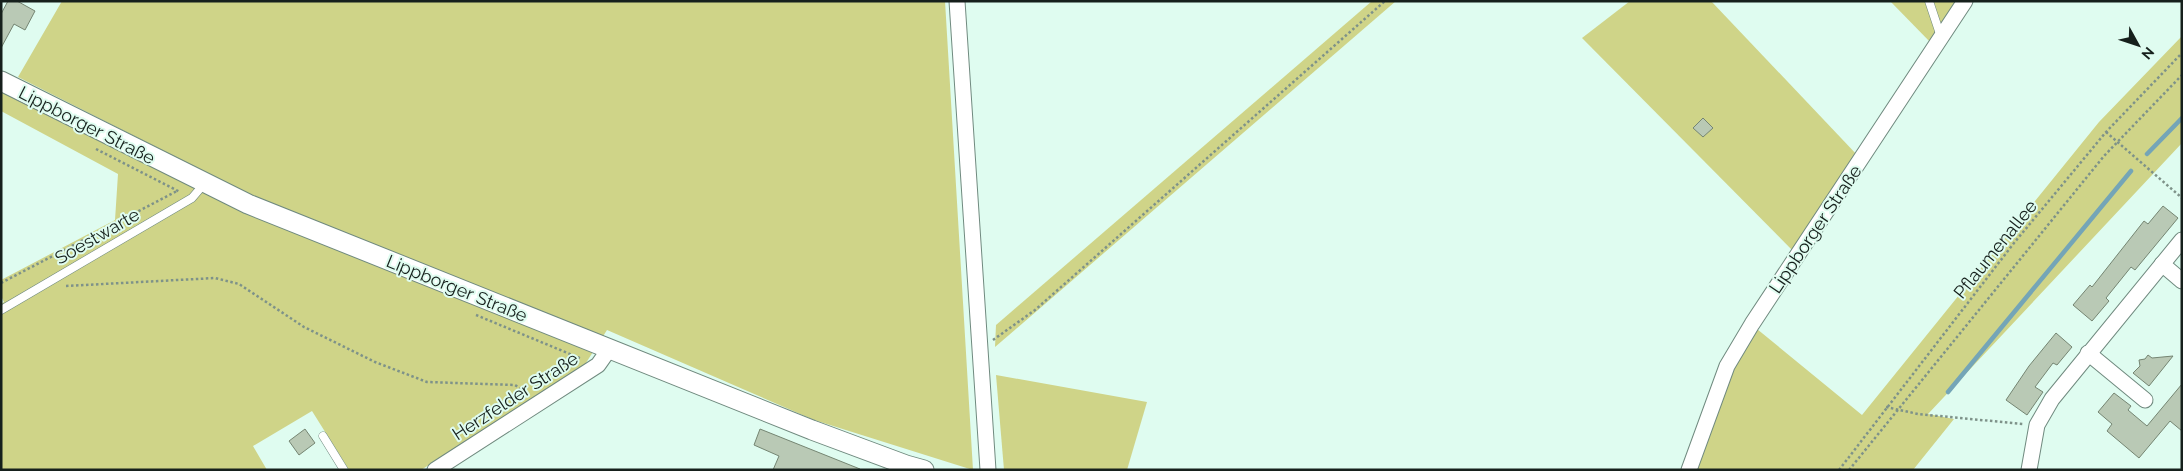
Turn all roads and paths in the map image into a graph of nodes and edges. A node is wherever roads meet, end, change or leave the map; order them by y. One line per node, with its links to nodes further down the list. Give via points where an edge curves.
1 (957, 1): 20 (street)
2 (1385, 1): 20 (path, via 1034,310 992,341)
3 (1929, 1): 5 (lane)
4 (1965, 1): 5 (street, Lippborger Straße)
5 (1941, 39): 33 (street, Lippborger Straße, via 1742,340 1728,366)
6 (2182, 53): 9 (path, Pflaumenallee)
7 (2182, 75): 10 (path)
8 (1, 82): 11 (street, Lippborger Straße)
9 (2106, 132): 10 (path); 25 (path, Pflaumenallee)
10 (2117, 142): 13 (path); 26 (path)
11 (204, 184): 18 (lane, Soestwarte, via 192,198); 21 (street, Lippborger Straße)
12 (178, 191): 17 (path)
13 (2182, 198)
14 (2182, 240): 15 (street)
15 (2162, 264): 16 (street); 22 (street)
16 (2182, 281)
17 (1, 283)
18 (39, 288): 19 (lane, Soestwarte); 24 (path, via 215,278 239,284 304,327 375,362 427,382 515,384)
19 (1, 310)
20 (979, 343): 32 (street)
21 (610, 348): 24 (street, Herzfelder Straße, via 598,365); 31 (street, Lippborger Straße, via 812,430)
22 (2088, 353): 23 (street); 27 (street, via 2052,399)
23 (2145, 400)
24 (541, 402): 30 (street, Herzfelder Straße)
25 (1886, 407): 26 (path); 34 (path, Pflaumenallee)
26 (1898, 410): 27 (path); 35 (path)
27 (2037, 425): 36 (street)
28 (323, 436): 29 (lane)
29 (344, 470)
30 (435, 470)
31 (924, 470)
32 (988, 470)
33 (1689, 470)
34 (1839, 470)
35 (1849, 470)
36 (2029, 470)

